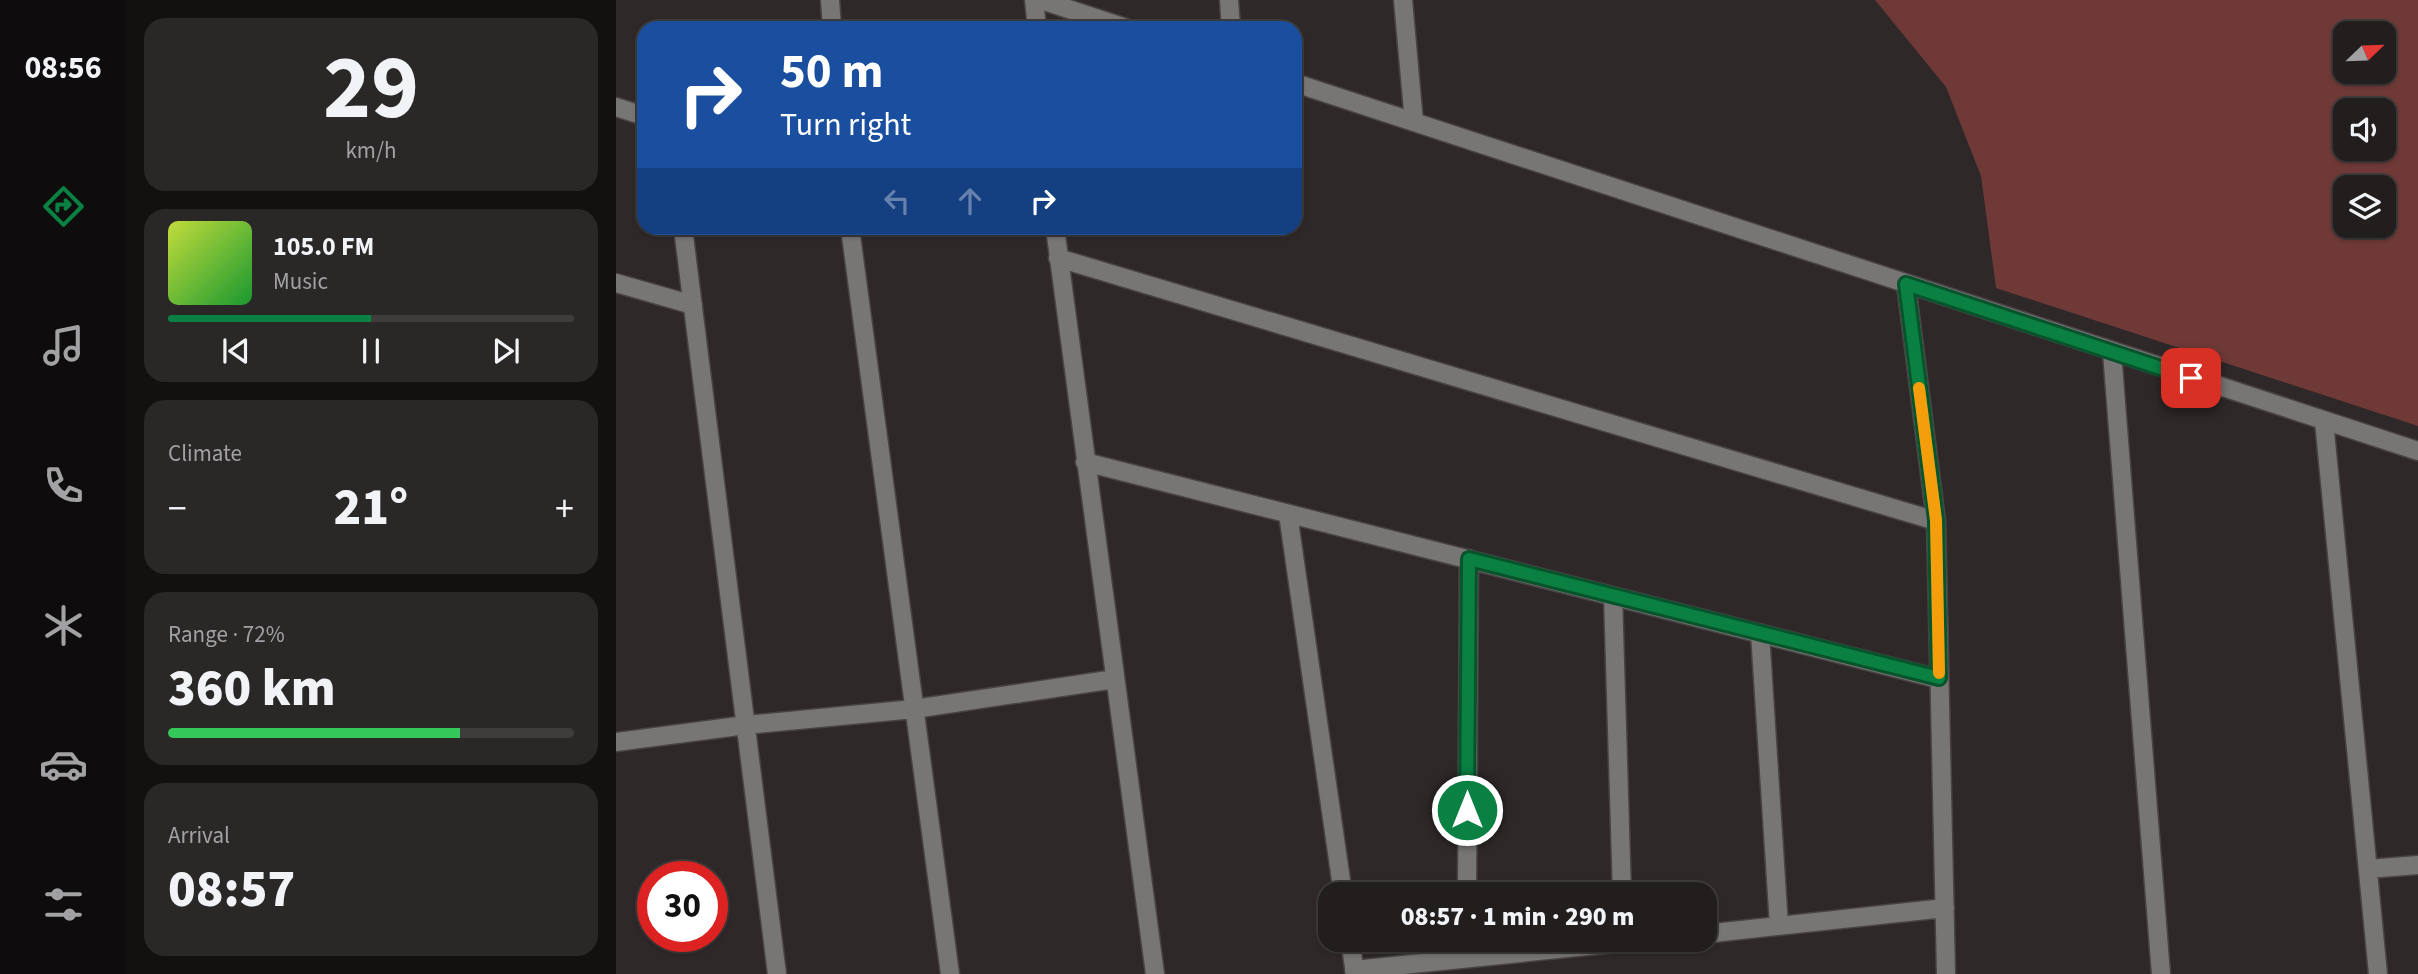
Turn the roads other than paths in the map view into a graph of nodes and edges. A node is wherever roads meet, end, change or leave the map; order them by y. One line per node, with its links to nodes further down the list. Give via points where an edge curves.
1 (830, 0): 6 (street)
2 (1034, 0): 7 (street)
3 (1041, 0): 8 (street)
4 (1229, 0): 9 (street)
5 (1403, 0): 13 (street)
6 (832, 21)
7 (1036, 21)
8 (1105, 21)
9 (1230, 21)
10 (1302, 85): 13 (street)
11 (616, 107): 12 (street)
12 (637, 114)
13 (1414, 122): 19 (street)
14 (684, 235): 20 (street)
15 (851, 235): 32 (street)
16 (1056, 235): 17 (street)
17 (1058, 258): 24 (street); 26 (street)
18 (616, 283): 20 (street)
19 (1906, 284): 21 (street); 26 (street)
20 (693, 305): 33 (street)
21 (2112, 352): 22 (street); 52 (street)
22 (2323, 421): 23 (street); 36 (street)
23 (2418, 452)
24 (1085, 462): 25 (street); 31 (street)
25 (1289, 514): 27 (street); 37 (street)
26 (1936, 520): 30 (street)
27 (1469, 559): 28 (street); 38 (street)
28 (1613, 596): 29 (street); 39 (street)
29 (1760, 633): 30 (street); 41 (street)
30 (1939, 678): 40 (street)
31 (1115, 679): 32 (street); 50 (street)
32 (914, 709): 33 (street); 49 (street)
33 (746, 725): 34 (street); 48 (street)
34 (616, 742)
35 (2418, 865): 36 (street)
36 (2368, 869): 53 (street)
37 (1341, 882)
38 (1467, 882)
39 (1622, 882)
40 (1945, 908): 41 (street); 51 (street)
41 (1779, 926): 42 (street)
42 (1717, 933)
43 (1352, 952): 47 (street)
44 (1467, 952): 46 (street)
45 (1522, 952): 46 (street)
46 (1467, 958): 47 (street)
47 (1355, 972)
48 (777, 974)
49 (950, 974)
50 (1155, 974)
51 (1946, 974)
52 (2161, 974)
53 (2378, 974)

